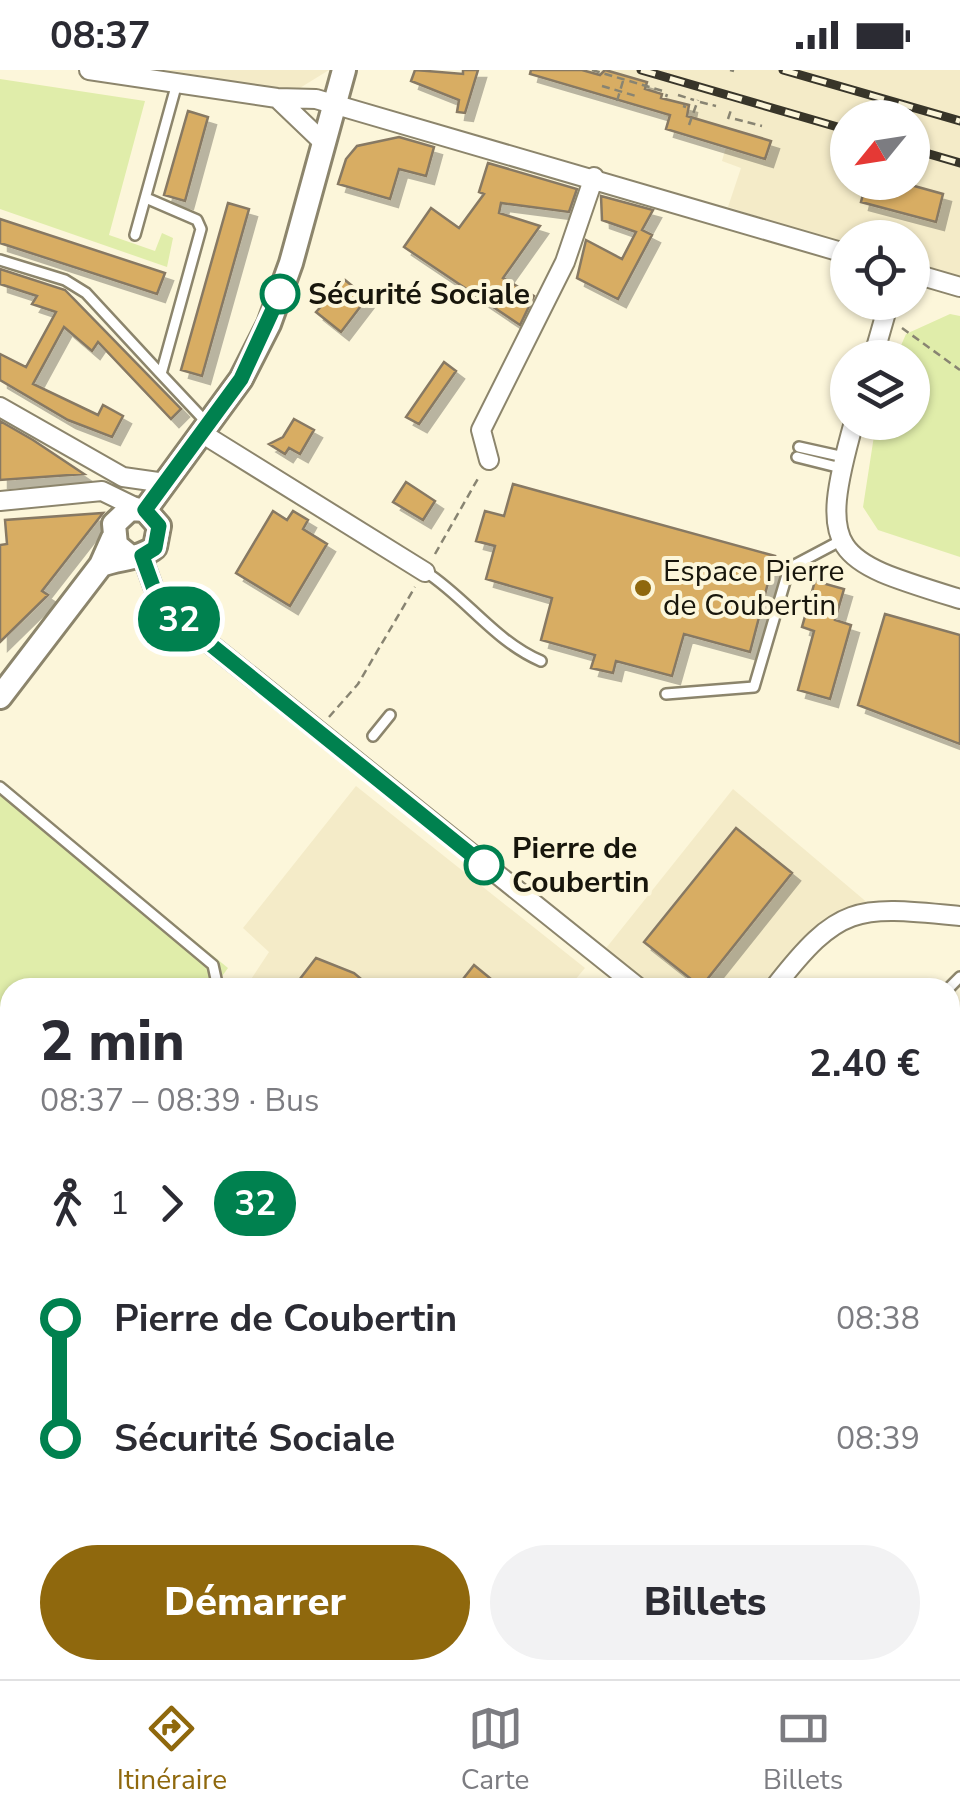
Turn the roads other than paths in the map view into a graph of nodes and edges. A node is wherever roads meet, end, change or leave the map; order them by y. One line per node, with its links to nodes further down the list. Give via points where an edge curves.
1 (89, 70): 3 (street)
2 (344, 70): 6 (street)
3 (124, 73): 4 (street)
4 (177, 84): 5 (street); 9 (lane)
5 (277, 98): 6 (street); 7 (street)
6 (336, 104): 7 (street); 8 (street)
7 (324, 143): 17 (street, via 269,324)
8 (594, 177): 11 (street); 20 (street, via 565,262 481,430)
9 (146, 198): 10 (lane); 15 (lane, via 197,220 202,229)
10 (135, 235)
11 (830, 249)
12 (0, 260): 15 (lane, via 86,293)
13 (930, 279): 14 (street)
14 (960, 287)
15 (161, 374): 17 (lane)
16 (0, 407): 22 (street)
17 (206, 430): 23 (street); 27 (street)
18 (849, 440): 21 (street)
19 (798, 452): 21 (lane)
20 (489, 460)
21 (843, 463): 26 (street, via 833,508)
22 (104, 468): 23 (street); 25 (street)
23 (165, 483): 25 (street)
24 (0, 501): 25 (street)
25 (125, 521): 31 (street, via 101,565); 37 (street, via 159,603)
26 (840, 541): 28 (street, via 881,575); 30 (lane, via 789,568 754,688)
27 (425, 572): 29 (lane, via 451,588 514,650)
28 (960, 599)
29 (541, 661)
30 (666, 694)
31 (0, 696)
32 (390, 714): 33 (lane)
33 (373, 736)
34 (0, 786): 36 (lane, via 213,966)
35 (960, 916): 38 (street, via 892,909 840,920 812,939)
36 (216, 978)
37 (627, 978)
38 (782, 978)

